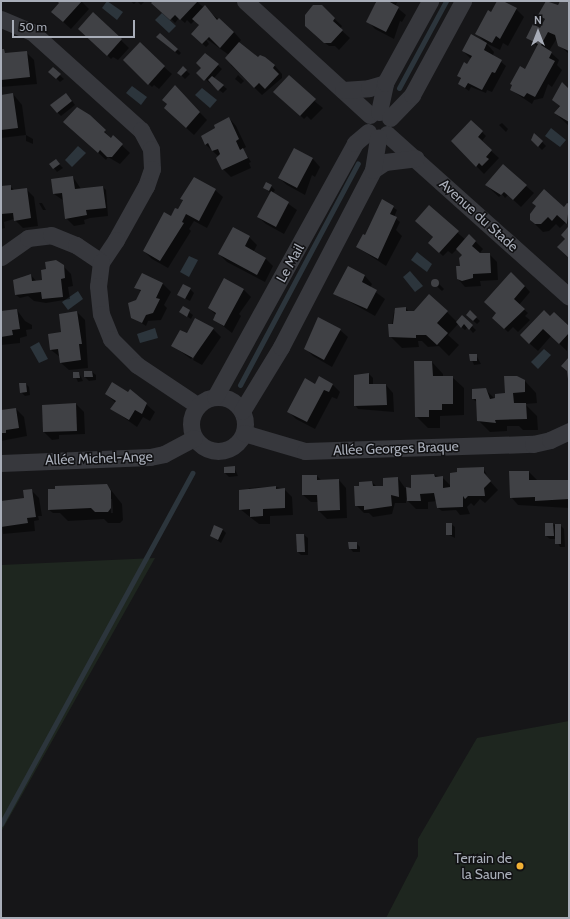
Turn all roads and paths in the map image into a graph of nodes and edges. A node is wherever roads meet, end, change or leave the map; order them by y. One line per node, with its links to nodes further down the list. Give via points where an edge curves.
1 (245, 1): 6 (street, Avenue du Stade)
2 (430, 1): 5 (street)
3 (463, 1): 7 (street, Le Mail, via 412,95)
4 (1, 19): 11 (street, via 32,32 141,130 151,149 152,169 146,186)
5 (385, 83): 6 (street, via 370,88); 7 (street)
6 (343, 90): 7 (street, Avenue du Stade)
7 (379, 125): 8 (street, Avenue du Stade); 9 (street); 13 (street, Le Mail, via 355,143)
8 (416, 158): 9 (street, via 385,162); 12 (street, Avenue du Stade)
9 (373, 170): 15 (street, via 281,347)
10 (1, 256): 11 (street, via 28,238 51,235 76,245)
11 (101, 262): 14 (street, via 100,307 111,339 137,365)
12 (569, 297)
13 (215, 396): 14 (street); 15 (street, via 231,400)
14 (198, 405): 18 (street, via 190,421)
15 (242, 411): 17 (street)
16 (569, 431): 19 (street, Allée Georges Braque)
17 (244, 433): 18 (street, via 235,445 221,451 206,449); 19 (street, Allée Georges Braque, via 305,451 533,444)
18 (194, 438): 21 (street, Allée Michel-Ange, via 164,454 150,457)
19 (550, 440): 20 (street, Allée Georges Braque)
20 (569, 441)
21 (1, 462)

